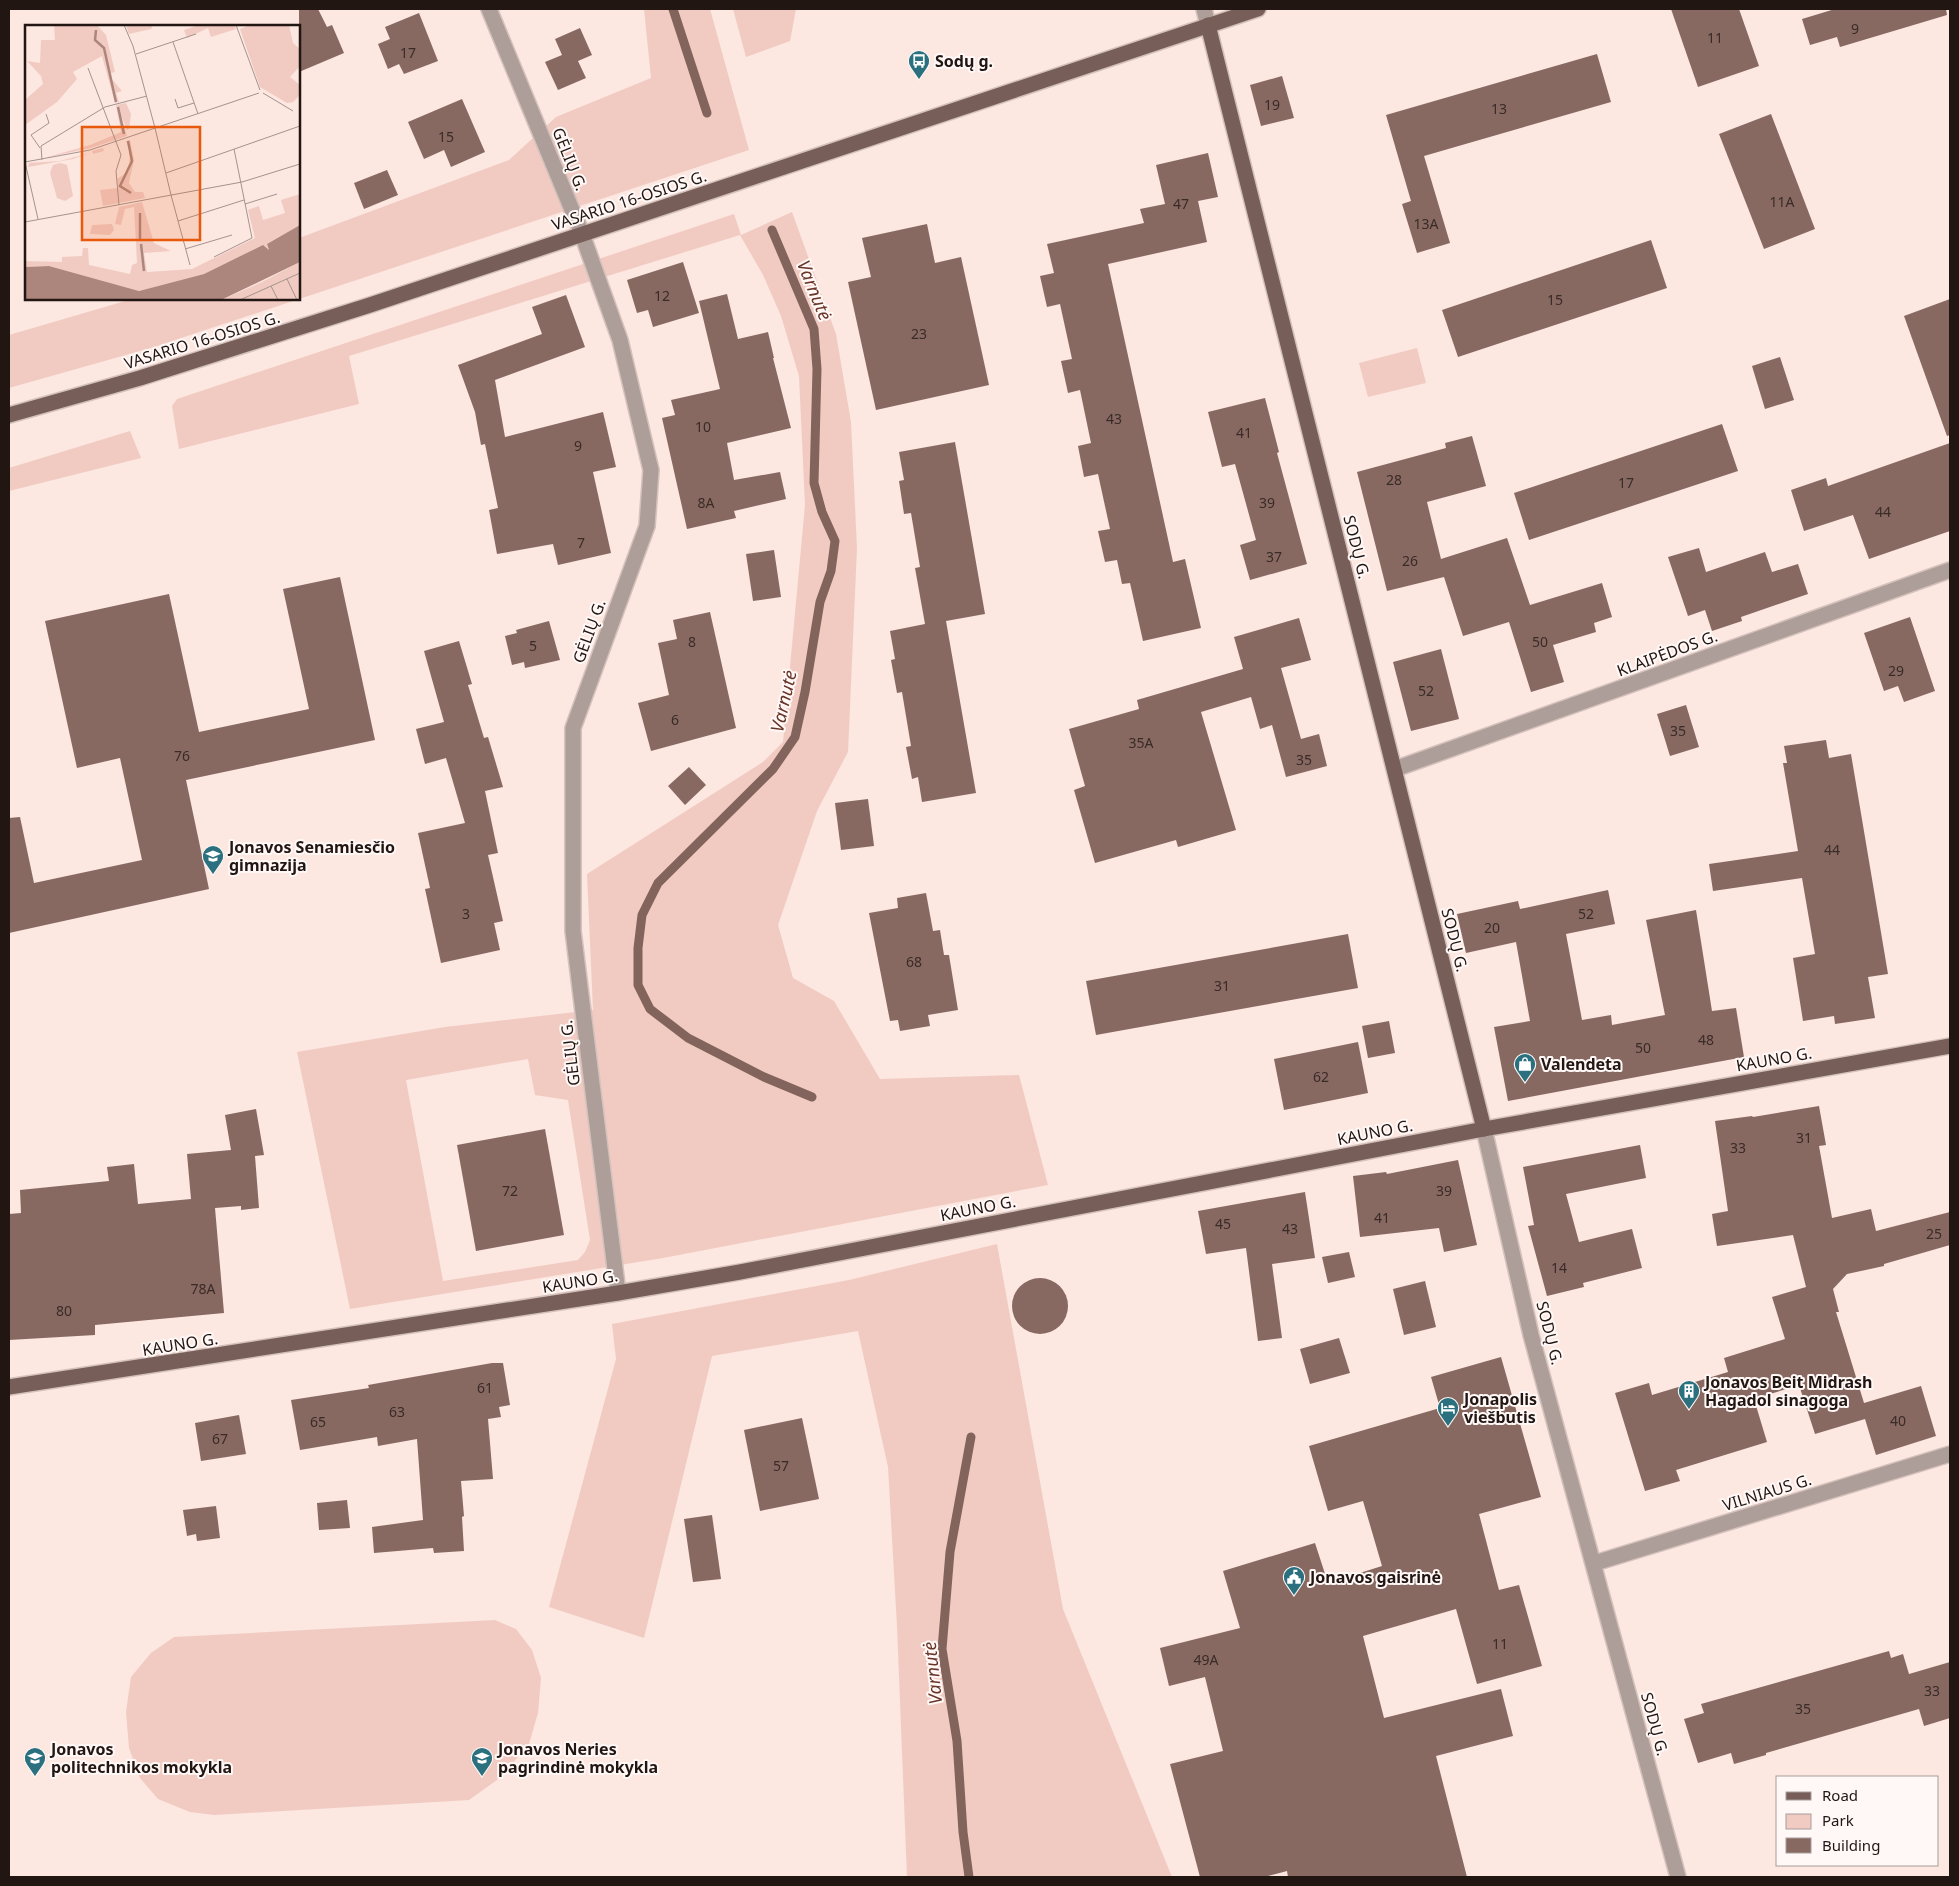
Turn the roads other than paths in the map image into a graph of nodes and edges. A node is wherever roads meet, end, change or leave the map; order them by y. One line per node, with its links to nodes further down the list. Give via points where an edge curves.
1 (489, 9): 5 (street, GĖLIŲ G.)
2 (1204, 9): 4 (street, SODŲ G.)
3 (1258, 9): 4 (main road, VASARIO 16-OSIOS G.)
4 (1208, 25): 5 (main road, VASARIO 16-OSIOS G.); 8 (main road, SODŲ G.)
5 (582, 234): 6 (main road, VASARIO 16-OSIOS G., via 168,369); 11 (street, GĖLIŲ G., via 620,340 651,470 647,526 573,728 573,931)
6 (9, 415)
7 (1950, 570): 8 (street, KLAIPĖDOS G.)
8 (1395, 769): 10 (main road, SODŲ G.)
9 (1950, 1046): 10 (main road, KAUNO G.)
10 (1484, 1129): 11 (main road, KAUNO G.); 14 (street, SODŲ G., via 1532,1334)
11 (618, 1293): 12 (main road, KAUNO G.)
12 (9, 1387)
13 (1950, 1454): 14 (street, VILNIAUS G.)
14 (1595, 1563): 15 (street, SODŲ G.)
15 (1678, 1877)

